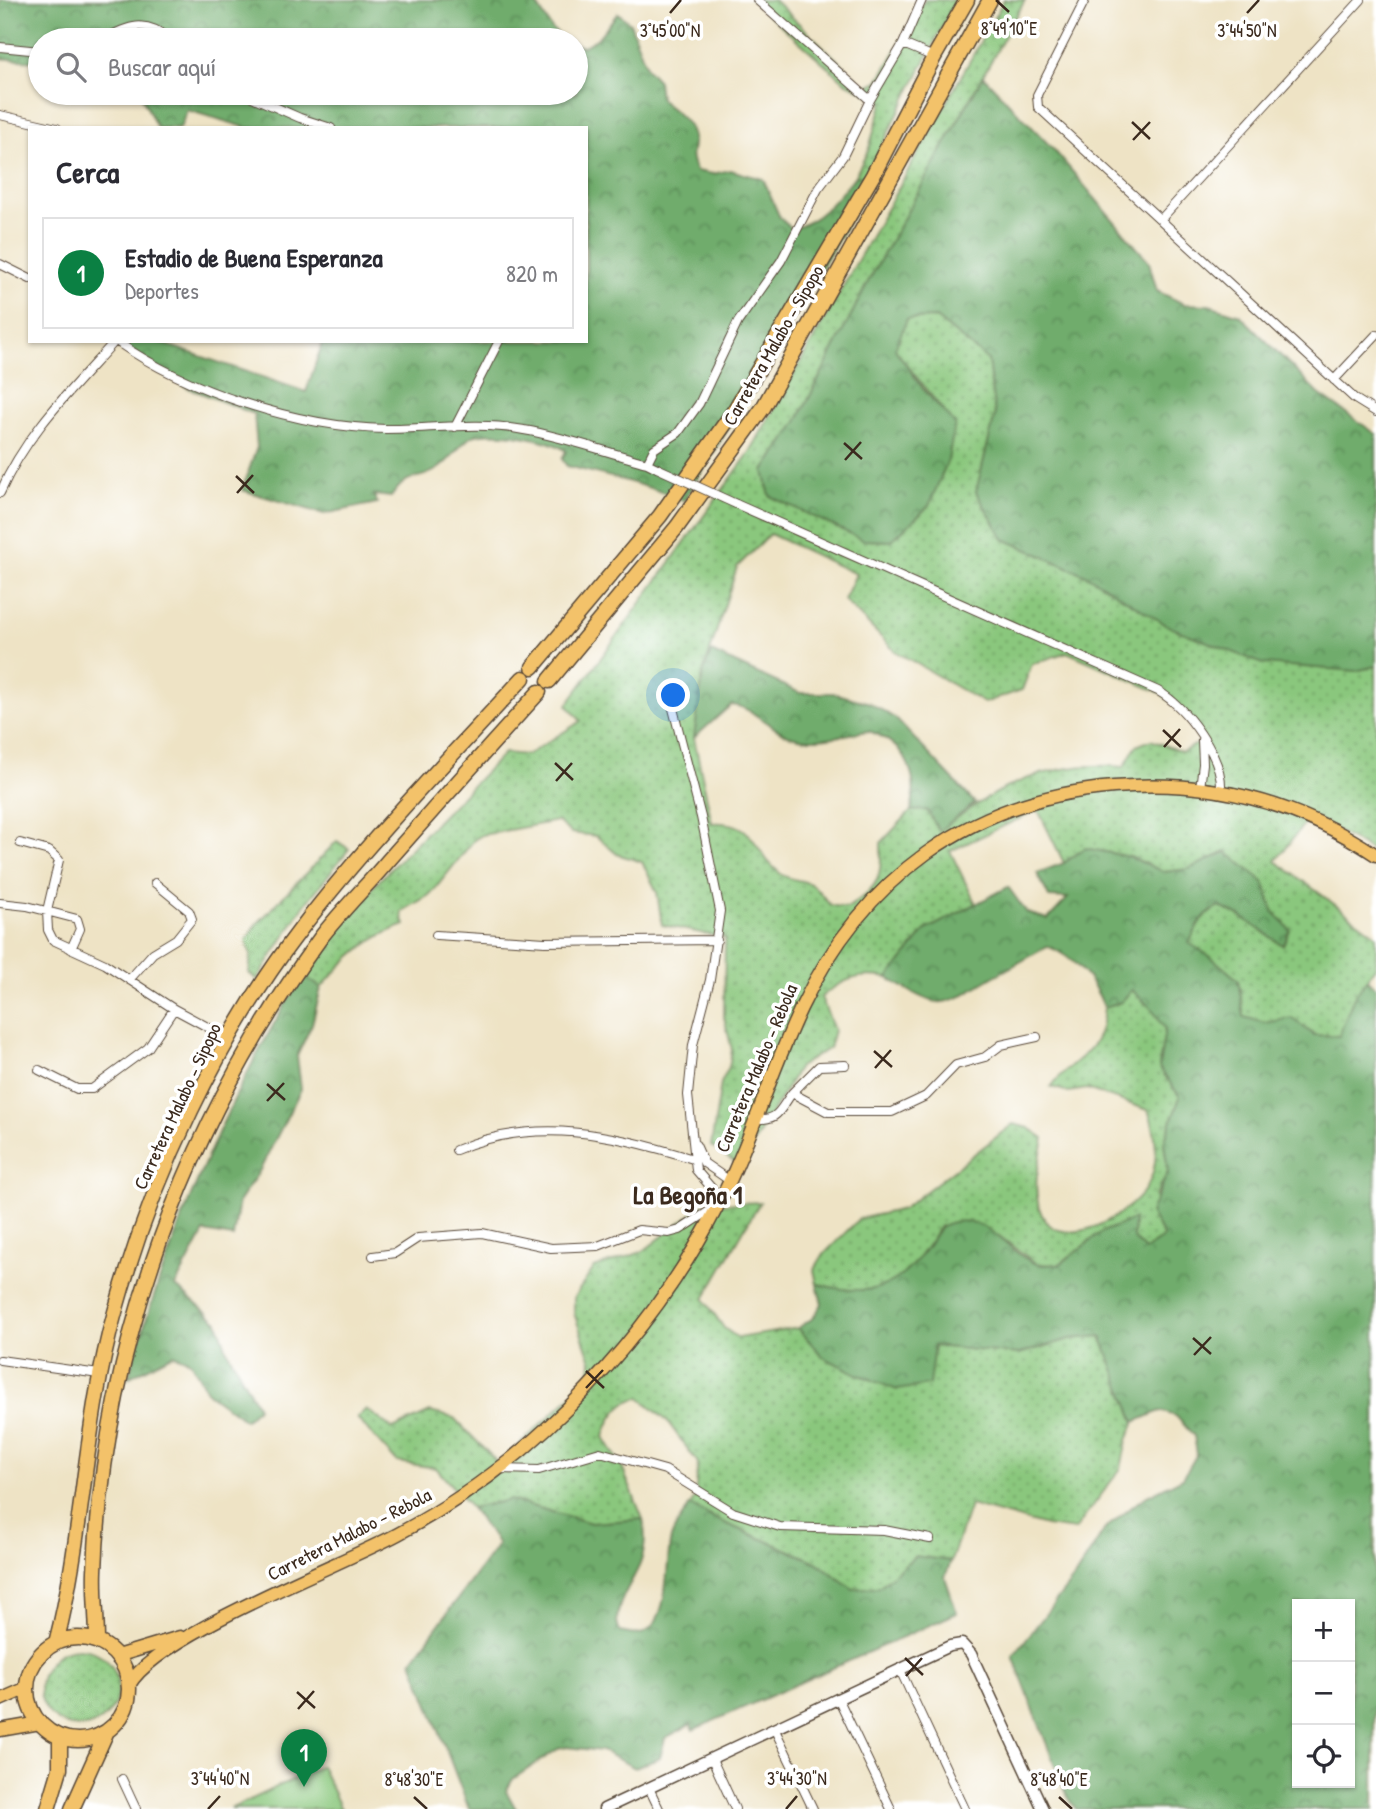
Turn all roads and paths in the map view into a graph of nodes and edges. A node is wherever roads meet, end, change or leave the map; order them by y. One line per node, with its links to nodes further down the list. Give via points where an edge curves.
1 (757, 0): 13 (street)
2 (922, 0): 9 (street)
3 (967, 0): 12 (highway, Carretera Malabo - Sipopo)
4 (989, 0): 61 (highway, Carretera Malabo - Sipopo, via 763,408 677,527 544,686 321,938 261,1026 212,1119 164,1230 137,1312 120,1379 97,1534)
5 (1085, 0): 18 (street, via 1035,101)
6 (1362, 0): 18 (street)
7 (124, 28): 8 (street)
8 (150, 28)
9 (903, 44): 12 (street); 13 (street)
10 (0, 47): 11 (street)
11 (28, 50)
12 (934, 57): 45 (highway, Carretera Malabo - Sipopo, via 873,175 734,411 660,516 528,673 303,926)
13 (870, 100): 28 (street, via 781,261 738,322 699,404 678,433 654,449)
14 (270, 105): 17 (street)
15 (0, 115): 16 (street)
16 (48, 126)
17 (325, 126)
18 (1161, 219): 25 (street)
19 (0, 264): 20 (street)
20 (28, 278)
21 (1376, 335): 25 (street)
22 (114, 343): 29 (street, via 48,415 20,452)
23 (498, 343): 27 (street)
24 (126, 345): 27 (street, via 171,374 229,398 307,419 382,428)
25 (1334, 380): 26 (street)
26 (1376, 412)
27 (455, 427): 28 (street, via 524,429)
28 (647, 463): 31 (street, bridge, via 1158,691 1180,707)
29 (0, 493)
30 (669, 693): 40 (street, via 720,911)
31 (1202, 740): 32 (street); 33 (street, via 1216,756)
32 (1200, 788): 33 (main road, Carretera Malabo - Rebola); 49 (main road, Carretera Malabo - Rebola, via 1144,784 1031,802 976,823 897,874 827,956)
33 (1221, 789): 35 (main road, Carretera Malabo - Rebola, via 1299,812)
34 (20, 843): 38 (street, via 59,860)
35 (1376, 855)
36 (155, 883): 42 (street, via 184,906 192,919)
37 (0, 903): 38 (street)
38 (47, 911): 41 (street, via 50,936); 41 (street, via 79,921)
39 (436, 935): 40 (street, via 545,942)
40 (717, 940): 50 (street, via 691,1055 688,1095)
41 (71, 949): 42 (street)
42 (129, 980): 43 (street)
43 (174, 1009): 45 (street); 47 (street, via 148,1048 92,1089 77,1089)
44 (1037, 1037): 48 (street, via 1001,1045 985,1057 956,1065 926,1096 892,1112 828,1112)
45 (228, 1038): 57 (highway, Carretera Malabo - Sipopo, via 145,1220)
46 (845, 1065): 48 (street, via 819,1066)
47 (39, 1070)
48 (792, 1093): 49 (street, via 775,1117)
49 (753, 1119): 53 (main road, Carretera Malabo - Rebola)
50 (694, 1139): 52 (street); 53 (street, via 704,1163)
51 (456, 1150): 52 (street, via 497,1135 569,1129)
52 (693, 1158): 54 (street, via 699,1177)
53 (730, 1181): 54 (main road, Carretera Malabo - Rebola)
54 (720, 1202): 55 (street, via 680,1230 639,1230 598,1246 551,1248 482,1233 418,1238 395,1254); 58 (main road, Carretera Malabo - Rebola, via 653,1315 589,1388)
55 (373, 1256)
56 (0, 1360): 57 (street)
57 (99, 1374): 62 (highway, Carretera Malabo - Sipopo, via 67,1597)
58 (499, 1469): 59 (street, via 539,1470 600,1452 665,1470 733,1512 780,1527 884,1530); 60 (main road, Carretera Malabo - Rebola, via 398,1534)
59 (930, 1539)
60 (190, 1635): 63 (main road, Carretera Malabo - Rebola); 65 (main road, Carretera Malabo - Rebola, via 144,1666)
61 (97, 1642): 62 (highway, via 76,1638); 63 (highway)
62 (55, 1643): 66 (highway, via 35,1662)
63 (117, 1656): 65 (highway)
64 (901, 1672): 68 (street); 85 (street); 86 (street, via 950,1646 962,1644 968,1649)
65 (129, 1685): 72 (highway, via 124,1711)
66 (27, 1688): 67 (main road); 69 (highway)
67 (0, 1700)
68 (839, 1700): 71 (street); 84 (street)
69 (40, 1723): 70 (main road); 73 (highway)
70 (0, 1730)
71 (775, 1730): 74 (street); 83 (street)
72 (107, 1731): 73 (highway, via 89,1739); 78 (highway)
73 (60, 1737): 77 (highway, via 60,1769)
74 (712, 1759): 76 (street); 82 (street)
75 (122, 1779): 79 (street)
76 (649, 1788): 80 (street); 81 (street)
77 (48, 1809)
78 (72, 1809)
79 (136, 1809)
80 (604, 1809)
81 (659, 1809)
82 (735, 1809)
83 (813, 1809)
84 (891, 1809)
85 (965, 1809)
86 (1043, 1809)

